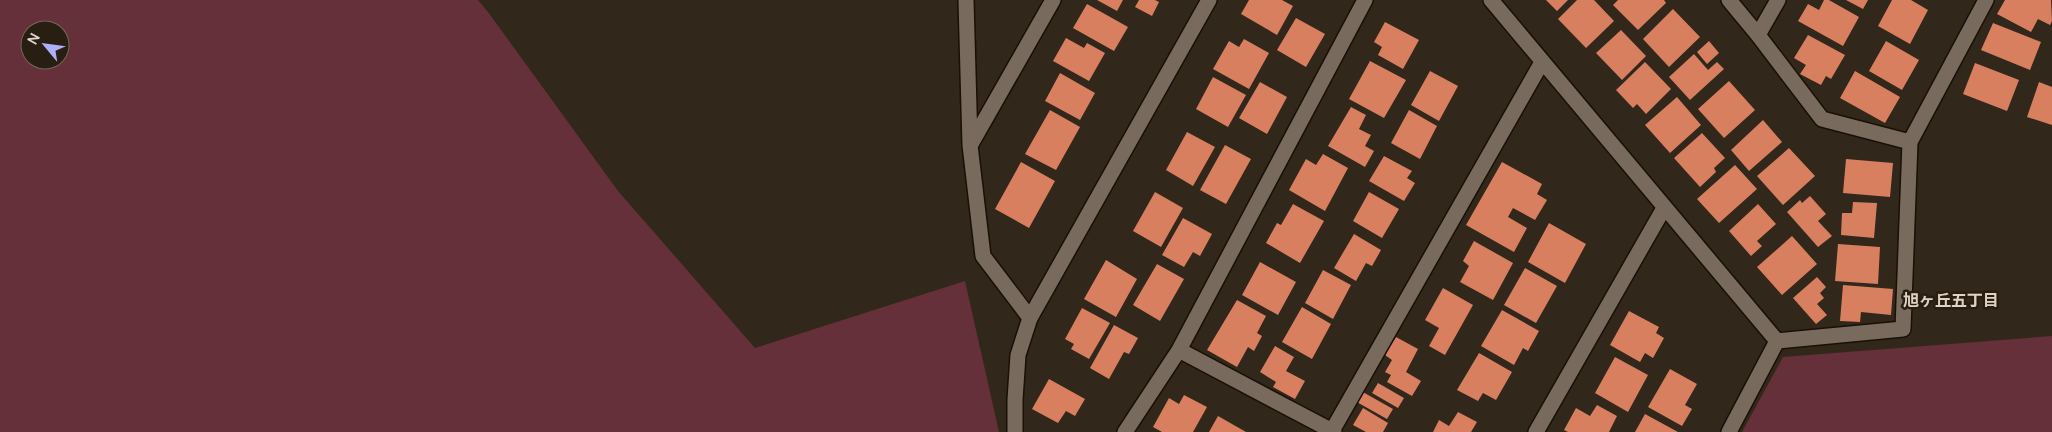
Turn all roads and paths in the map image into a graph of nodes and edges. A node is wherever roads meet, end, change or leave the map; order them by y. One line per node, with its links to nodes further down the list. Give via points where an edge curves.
1 (966, 0): 12 (street)
2 (1053, 0): 12 (street)
3 (1209, 0): 14 (street)
4 (1365, 0): 16 (street)
5 (1491, 0): 10 (street)
6 (1729, 0): 9 (street)
7 (1778, 0): 9 (street)
8 (1986, 0): 11 (street)
9 (1758, 35): 11 (street, via 1822,119)
10 (1542, 62): 13 (street); 19 (street)
11 (1910, 142): 15 (street, via 1903,329)
12 (970, 145): 14 (street, via 983,256)
13 (1664, 208): 15 (street); 20 (street)
14 (1030, 318): 17 (street, via 1018,355)
15 (1777, 341): 21 (street)
16 (1179, 350): 18 (street); 19 (street)
17 (1015, 432)
18 (1125, 432)
19 (1333, 432)
20 (1536, 432)
21 (1729, 432)

